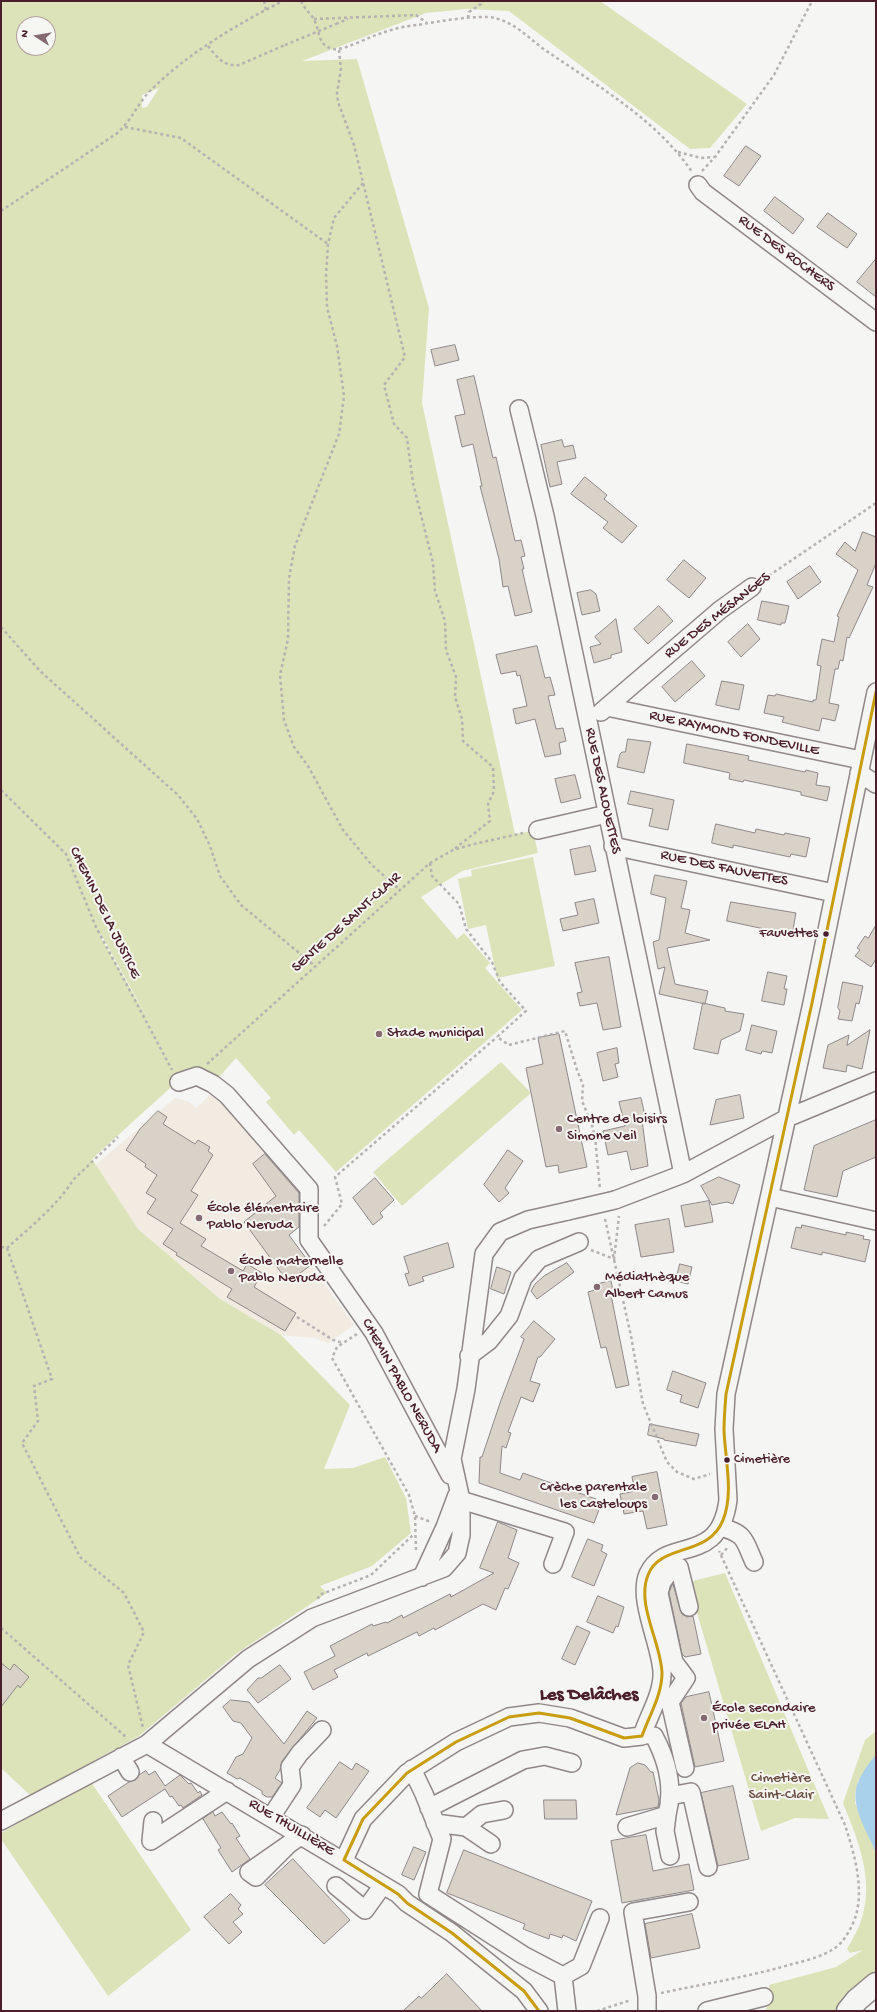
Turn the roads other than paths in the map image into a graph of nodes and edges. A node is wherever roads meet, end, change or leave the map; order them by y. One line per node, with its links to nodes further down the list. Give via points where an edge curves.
1 (698, 185): 2 (street, RUE DES ROCHERS, via 703,192)
2 (876, 322)
3 (519, 409): 7 (street, RUE DES ALOUETTES, via 545,516)
4 (752, 587): 6 (street, RUE DES MÉSANGES, via 720,610)
5 (876, 692): 8 (street)
6 (607, 707): 7 (street, RUE DES MÉSANGES); 8 (street, RUE RAYMOND FONDEVILLE)
7 (587, 723): 10 (street, RUE DES ALOUETTES)
8 (860, 767): 9 (street); 13 (street)
9 (876, 784)
10 (607, 814): 11 (street); 12 (street, RUE DES ALOUETTES)
11 (538, 830)
12 (613, 846): 13 (street, RUE DES FAUVETTES); 17 (street, RUE DES ALOUETTES)
13 (834, 893): 16 (street)
14 (876, 1081): 16 (street)
15 (179, 1082): 22 (street, CHEMIN PABLO NERUDA, via 197,1076 227,1095 309,1189 309,1240 369,1326)
16 (786, 1118): 17 (street); 18 (street)
17 (683, 1174): 21 (street, bridge, via 616,1200 528,1220 500,1232 484,1254)
18 (770, 1197): 19 (street); 23 (street, via 726,1394 724,1429 728,1500 726,1513)
19 (876, 1221)
20 (579, 1242): 21 (street, via 539,1260 523,1278 509,1316 489,1341)
21 (470, 1356): 22 (street, via 452,1460)
22 (459, 1493): 25 (street, via 565,1532); 30 (street, via 461,1535 457,1553 444,1568 312,1618 248,1659)
23 (716, 1533): 24 (street, via 737,1532 744,1540); 27 (street, via 697,1546 666,1556 653,1566 646,1580 644,1594 662,1672)
24 (754, 1562)
25 (553, 1564)
26 (689, 1607): 27 (street, via 679,1568 670,1571 662,1582 659,1594 674,1662 686,1678)
27 (664, 1699): 29 (street); 33 (street)
28 (322, 1730): 41 (street, via 290,1767 292,1785)
29 (643, 1734): 34 (street, via 624,1738 570,1718 538,1712 509,1717 456,1742); 37 (street, via 654,1736 662,1751)
30 (147, 1744): 31 (street); 36 (street, RUE THUILLIÈRE)
31 (122, 1757): 35 (street); 42 (street)
32 (572, 1763): 38 (street, via 545,1756 523,1760)
33 (685, 1768)
34 (412, 1769): 38 (street); 51 (street, via 363,1819)
35 (130, 1772)
36 (227, 1791): 41 (street, RUE THUILLIÈRE); 43 (street, via 151,1841)
37 (670, 1796): 40 (street); 52 (street, via 691,1792)
38 (429, 1808): 44 (street)
39 (504, 1810): 45 (street, via 482,1814)
40 (667, 1815): 46 (street); 50 (street, via 665,1831)
41 (271, 1817): 47 (street, RUE THUILLIÈRE)
42 (1, 1821)
43 (153, 1821)
44 (435, 1823): 45 (street); 57 (street, via 442,1839 428,1894 523,1955)
45 (466, 1827): 48 (street)
46 (627, 1827)
47 (302, 1835): 49 (street); 51 (street, RUE THUILLIÈRE)
48 (491, 1844)
49 (288, 1845)
50 (670, 1856)
51 (344, 1860): 53 (street, RUE THUILLIÈRE)
52 (708, 1867)
53 (383, 1885): 54 (street, via 365,1910); 61 (street, RUE THUILLIÈRE, via 452,1933 518,1986)
54 (336, 1886)
55 (689, 1902): 60 (street, via 633,1912)
56 (600, 1918): 57 (street, via 581,1966)
57 (563, 1976): 62 (street)
58 (876, 1984): 64 (main road)
59 (764, 1997): 63 (street)
60 (646, 2004)
61 (539, 2011)
62 (567, 2011)
63 (707, 2011)
64 (848, 2011)

